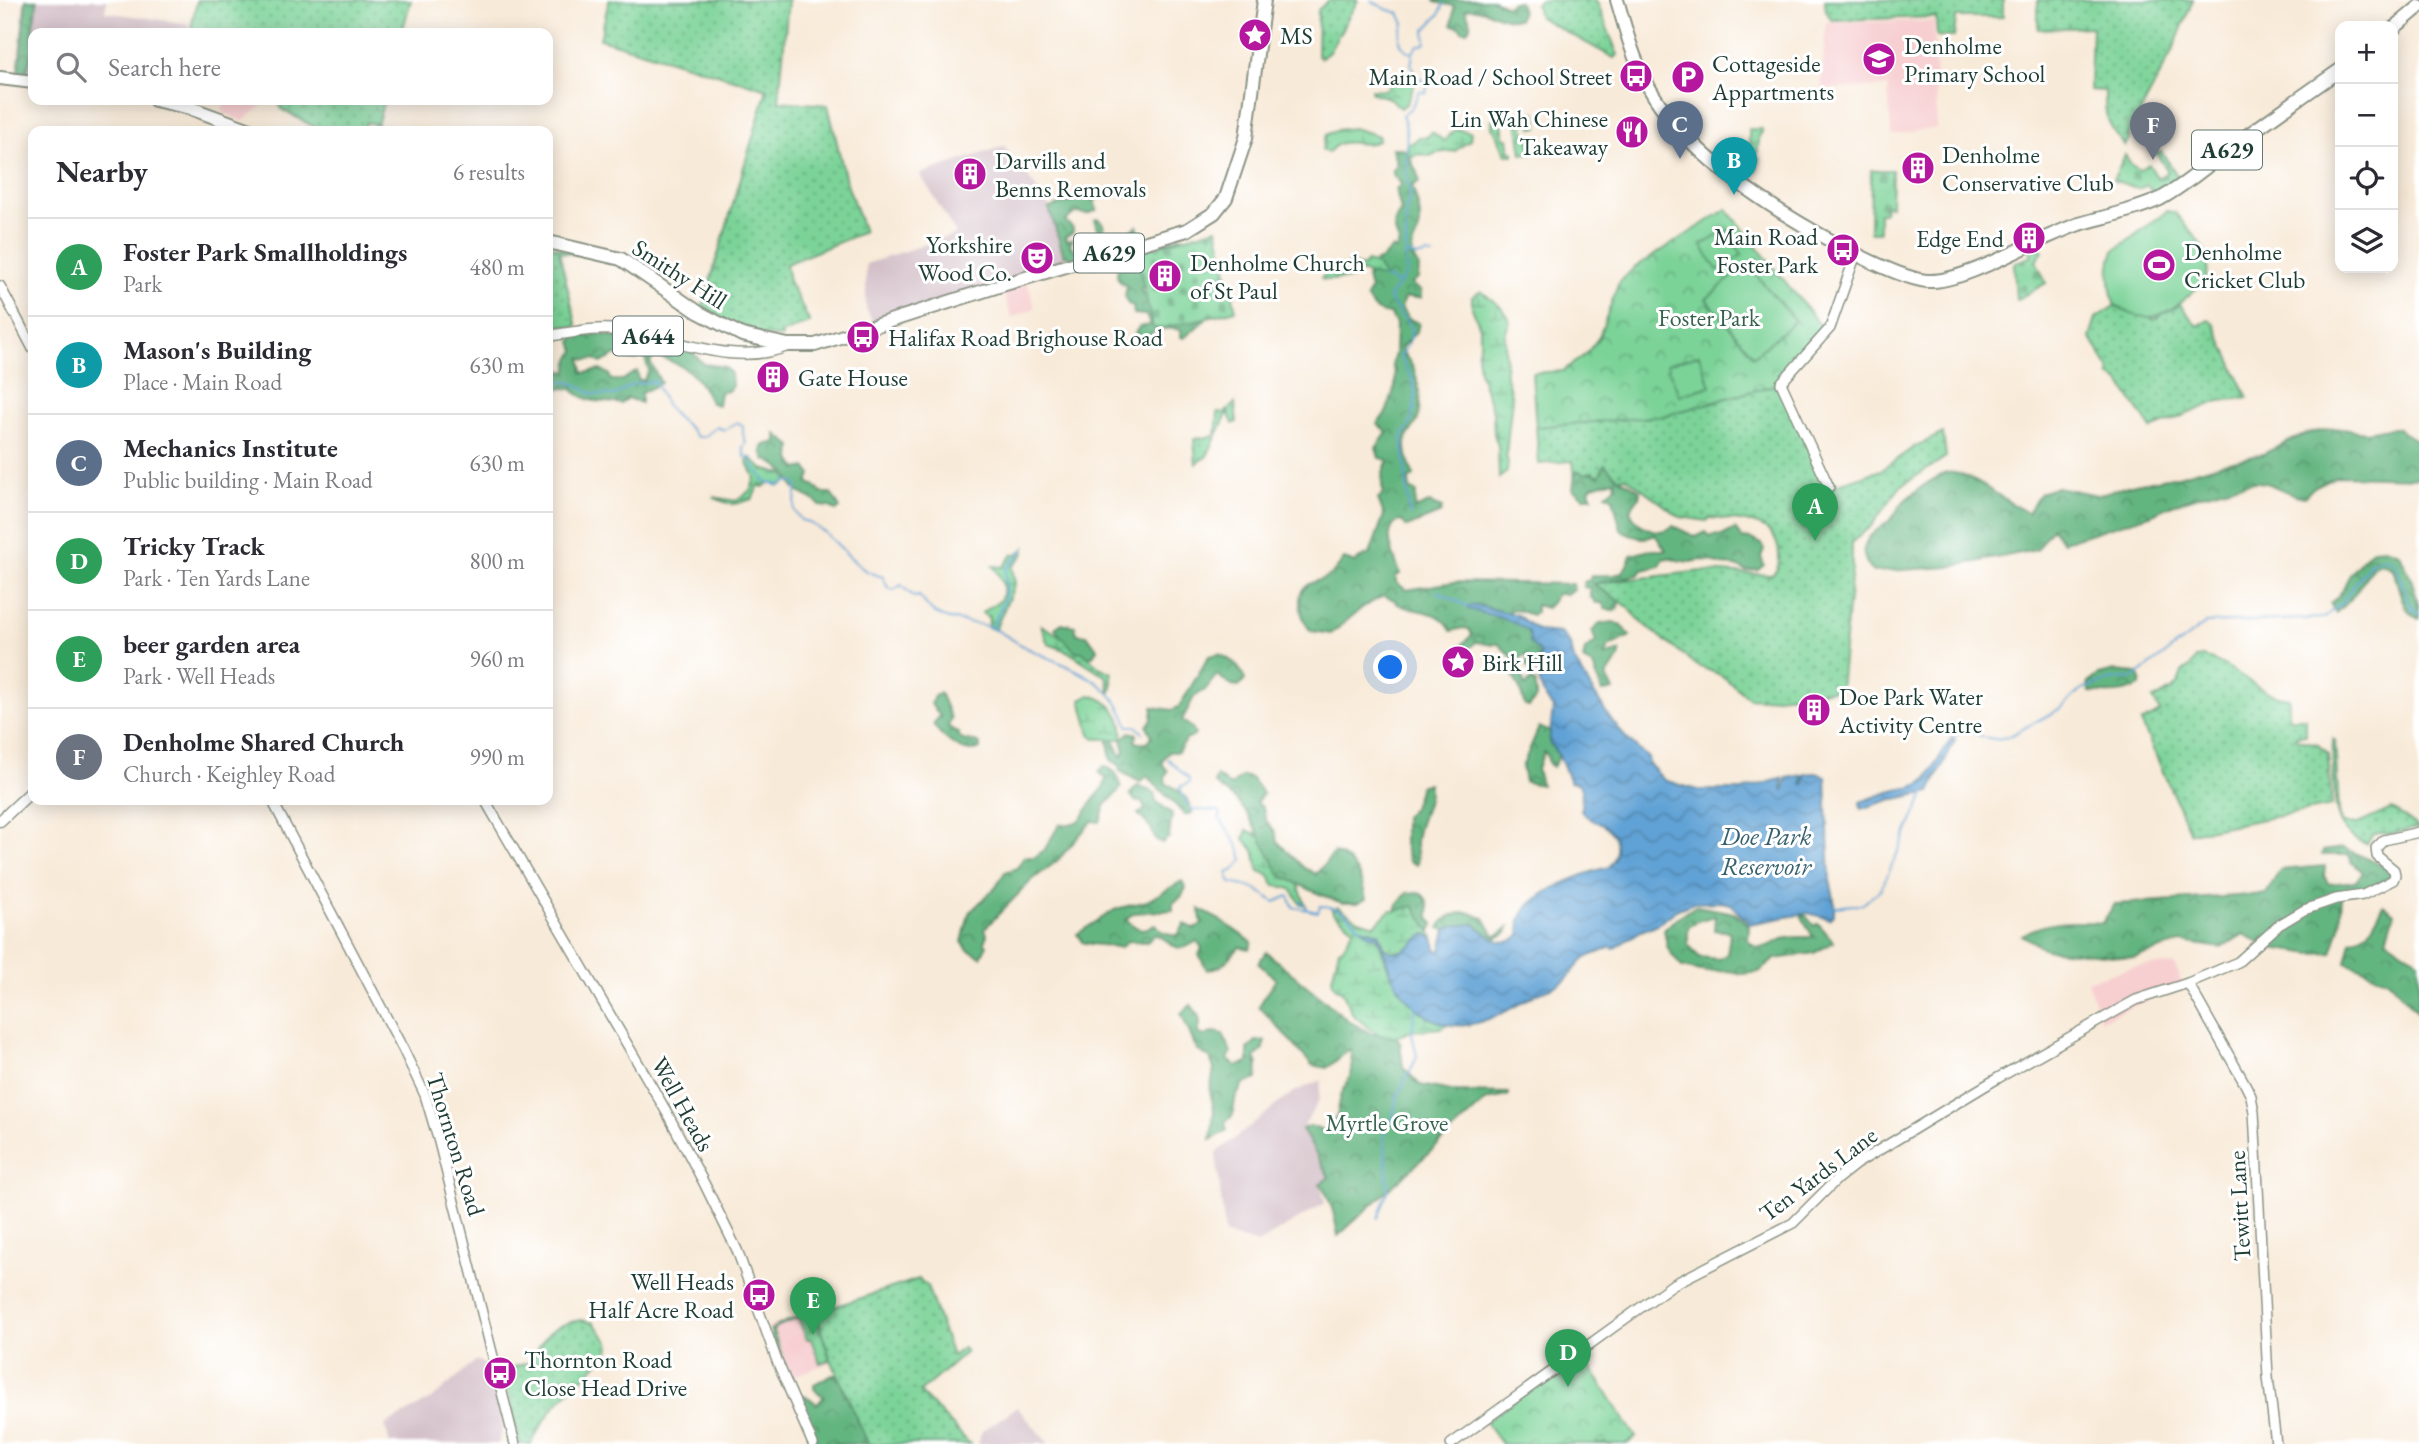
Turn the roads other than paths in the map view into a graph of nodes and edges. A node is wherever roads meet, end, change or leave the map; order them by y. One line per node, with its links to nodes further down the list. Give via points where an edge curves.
1 (1264, 0): 15 (highway, A629, via 1246,138 1226,198 1214,213 1187,230 850,335 815,345)
2 (1617, 0): 11 (highway, A629, via 1639,67 1668,116 1710,159 1756,196)
3 (2419, 7): 4 (highway)
4 (2398, 25)
5 (2335, 74): 11 (highway, A629, via 2184,184 2138,209 2077,225 1942,280 1914,279)
6 (0, 78): 7 (highway)
7 (28, 81)
8 (177, 105): 9 (highway)
9 (239, 126)
10 (553, 243): 15 (highway, Smithy Hill / A629, via 621,259 718,324 742,335)
11 (1856, 254): 16 (street, via 1830,328 1781,383)
12 (0, 286): 14 (street)
13 (553, 335): 15 (main road, A644, via 617,330 723,352 776,350)
14 (28, 339)
15 (788, 345)
16 (1829, 487)
17 (28, 795): 20 (main road)
18 (275, 805): 23 (street, Thornton Road, via 425,1095)
19 (488, 805): 24 (street, Well Heads, via 705,1185 737,1250)
20 (0, 821)
21 (2419, 832): 22 (street, Ten Yards Lane, via 2384,840 2376,848 2377,856 2394,870 2393,880 2363,895 2304,910 2269,933 2238,962)
22 (2189, 983): 25 (street, Ten Yards Lane, via 2136,1000 1856,1164 1793,1223 1672,1285); 26 (street, Tewitt Lane, via 2251,1096)
23 (515, 1444)
24 (813, 1444)
25 (1451, 1444)
26 (2276, 1444)

